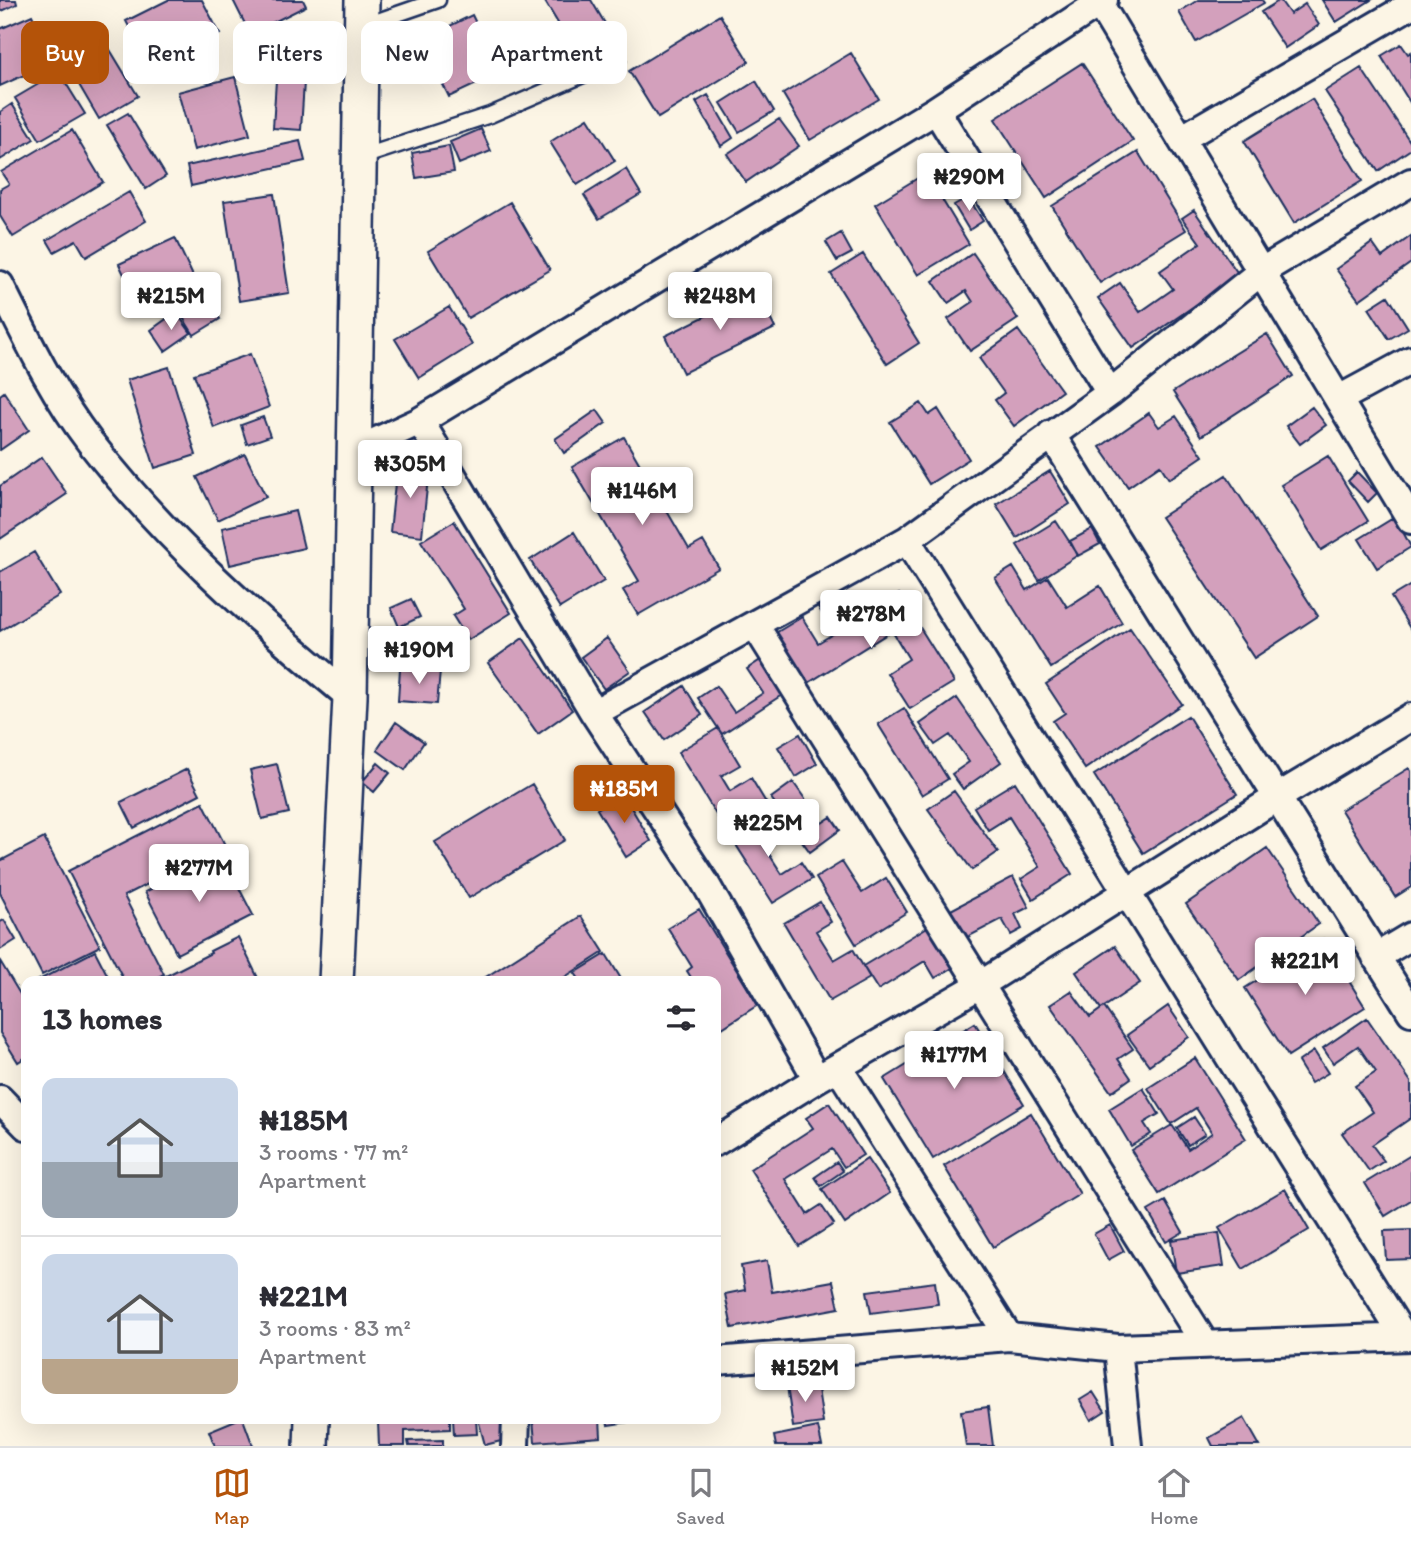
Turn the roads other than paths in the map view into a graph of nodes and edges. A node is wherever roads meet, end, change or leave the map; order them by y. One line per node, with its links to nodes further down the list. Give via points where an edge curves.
1 (438, 0): 4 (lane)
2 (1101, 1): 6 (street); 7 (street)
3 (1411, 5): 7 (street)
4 (361, 13): 8 (street)
5 (562, 84): 8 (lane, via 490,115)
6 (936, 110): 13 (street); 15 (street)
7 (1181, 139): 10 (street)
8 (359, 158): 17 (street)
9 (1411, 182): 10 (street)
10 (1262, 271): 13 (street); 14 (street)
11 (0, 285): 21 (street, via 43,372 90,442 170,536 265,627)
12 (1411, 360): 14 (street)
13 (1110, 393): 16 (street)
14 (1339, 399): 18 (street)
15 (420, 421): 17 (street); 22 (street)
16 (1051, 433): 19 (street); 24 (street)
17 (355, 451): 21 (street)
18 (1411, 520)
19 (907, 540): 20 (street); 25 (street)
20 (755, 625): 22 (street); 29 (street)
21 (349, 697): 28 (street)
22 (594, 713): 31 (street)
23 (1411, 717): 24 (street)
24 (1276, 798): 25 (street); 27 (street)
25 (1127, 891): 29 (street); 36 (street)
26 (1411, 936): 27 (street)
27 (1376, 957): 30 (street)
28 (335, 976)
29 (980, 985): 31 (street); 37 (street)
30 (1411, 1012)
31 (827, 1073): 34 (street); 35 (street)
32 (0, 1099): 33 (street)
33 (21, 1121)
34 (721, 1139)
35 (1009, 1337): 38 (street); 39 (street)
36 (1408, 1337): 37 (street)
37 (1205, 1343): 38 (street)
38 (1118, 1348): 44 (street)
39 (721, 1361)
40 (312, 1424): 42 (street)
41 (516, 1424): 43 (street)
42 (311, 1446)
43 (515, 1446)
44 (1128, 1446)

